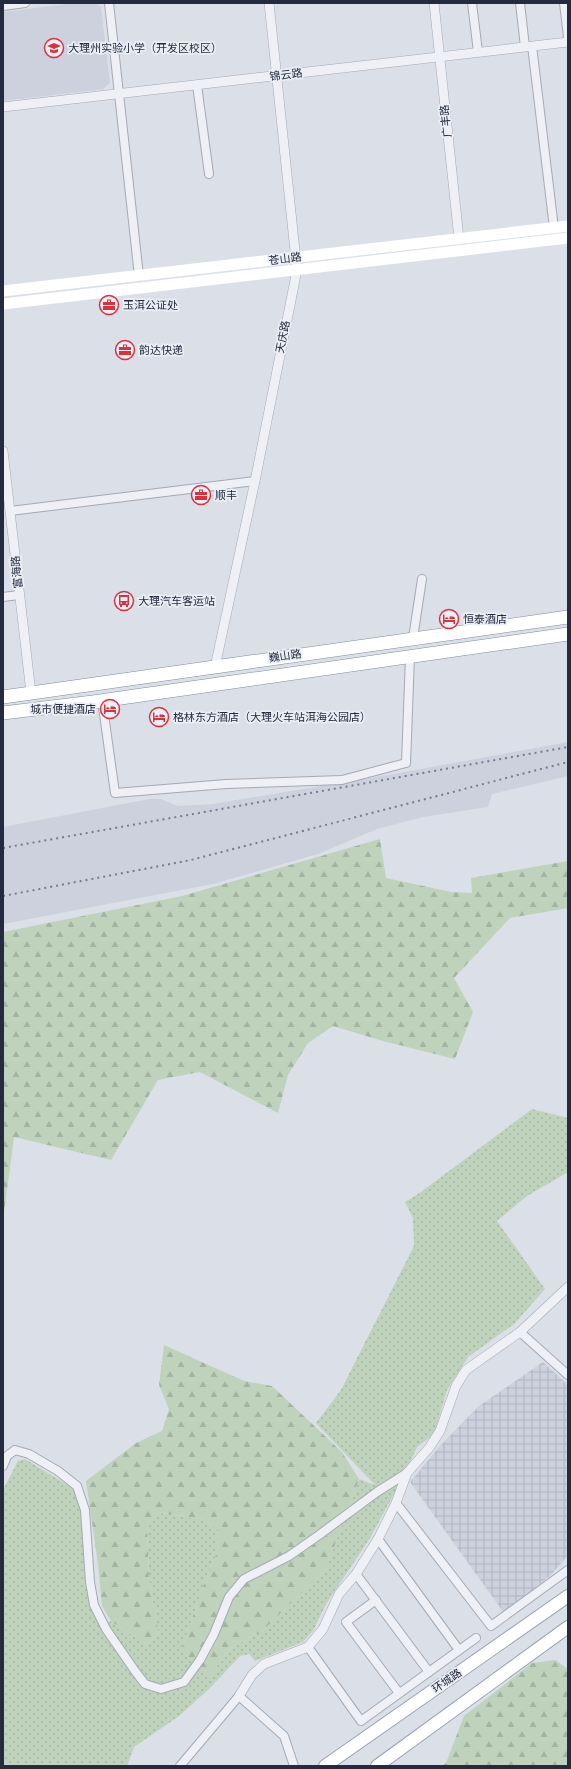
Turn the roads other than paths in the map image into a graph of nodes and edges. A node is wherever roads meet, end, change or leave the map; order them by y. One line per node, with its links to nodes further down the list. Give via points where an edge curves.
1 (25, 3): 8 (street)
2 (109, 3): 16 (street)
3 (269, 3): 14 (street, 天庆路)
4 (434, 3): 13 (street, 广丰路)
5 (472, 3): 12 (street)
6 (520, 3): 11 (street)
7 (564, 3): 9 (street)
8 (3, 6)
9 (568, 36)
10 (568, 42): 11 (street, 锦云路)
11 (529, 47): 12 (street, 锦云路); 20 (street)
12 (478, 52): 13 (street, 锦云路)
13 (439, 57): 14 (street, 锦云路); 21 (street, 广丰路)
14 (276, 76): 15 (street, 锦云路); 23 (street, 天庆路)
15 (197, 85): 16 (street, 锦云路); 18 (street)
16 (120, 94): 17 (street, 锦云路); 25 (street)
17 (3, 107)
18 (209, 174)
19 (568, 226): 20 (main road, 苍山路)
20 (554, 228): 21 (main road, 苍山路)
21 (459, 238): 23 (main road, 苍山路)
22 (568, 238): 24 (main road, 苍山路)
23 (295, 258): 24 (street, 天庆路); 25 (main road, 苍山路)
24 (296, 270): 27 (main road, 苍山路); 29 (street, 天庆路)
25 (139, 276): 26 (main road, 苍山路)
26 (3, 291)
27 (3, 304)
28 (3, 451): 30 (street, 富海路)
29 (255, 481): 30 (street); 38 (street, 天庆路)
30 (10, 512): 32 (street, 富海路)
31 (422, 579): 36 (street)
32 (19, 595): 33 (street); 39 (street, 富海路)
33 (3, 597)
34 (568, 617): 36 (highway, 巍山路)
35 (568, 634): 37 (highway, 巍山路)
36 (413, 638): 37 (highway); 38 (highway, 巍山路)
37 (410, 657): 41 (highway, 巍山路); 41 (street, via 406,763 342,780 226,784 115,793)
38 (215, 667): 39 (highway, 巍山路)
39 (31, 693): 40 (highway, 巍山路)
40 (3, 697)
41 (102, 700): 42 (highway, 巍山路)
42 (3, 713)
43 (568, 1287): 44 (street)
44 (520, 1332): 45 (street); 47 (street, via 466,1370 456,1386 440,1431)
45 (568, 1376)
46 (3, 1466): 47 (street, via 7,1456 15,1450 30,1454 77,1486 85,1510 94,1605 106,1629 145,1684 161,1689 184,1682 214,1634 229,1597 244,1579 289,1556)
47 (407, 1473): 48 (street)
48 (396, 1503): 49 (street); 50 (street, via 491,1626)
49 (378, 1539): 51 (street); 57 (street)
50 (568, 1570)
51 (356, 1574): 53 (street); 56 (street, via 339,1594 323,1629)
52 (568, 1596): 63 (main road, 环城路)
53 (376, 1600): 58 (street); 59 (street, via 346,1622)
54 (568, 1627): 64 (main road)
55 (476, 1638): 57 (street)
56 (308, 1647): 59 (street, via 361,1721); 60 (street, via 264,1664 252,1675)
57 (458, 1650): 58 (street)
58 (429, 1672): 59 (street)
59 (399, 1694)
60 (239, 1696): 61 (street); 62 (street, via 284,1736)
61 (180, 1766)
62 (294, 1766)
63 (325, 1766)
64 (377, 1766)

